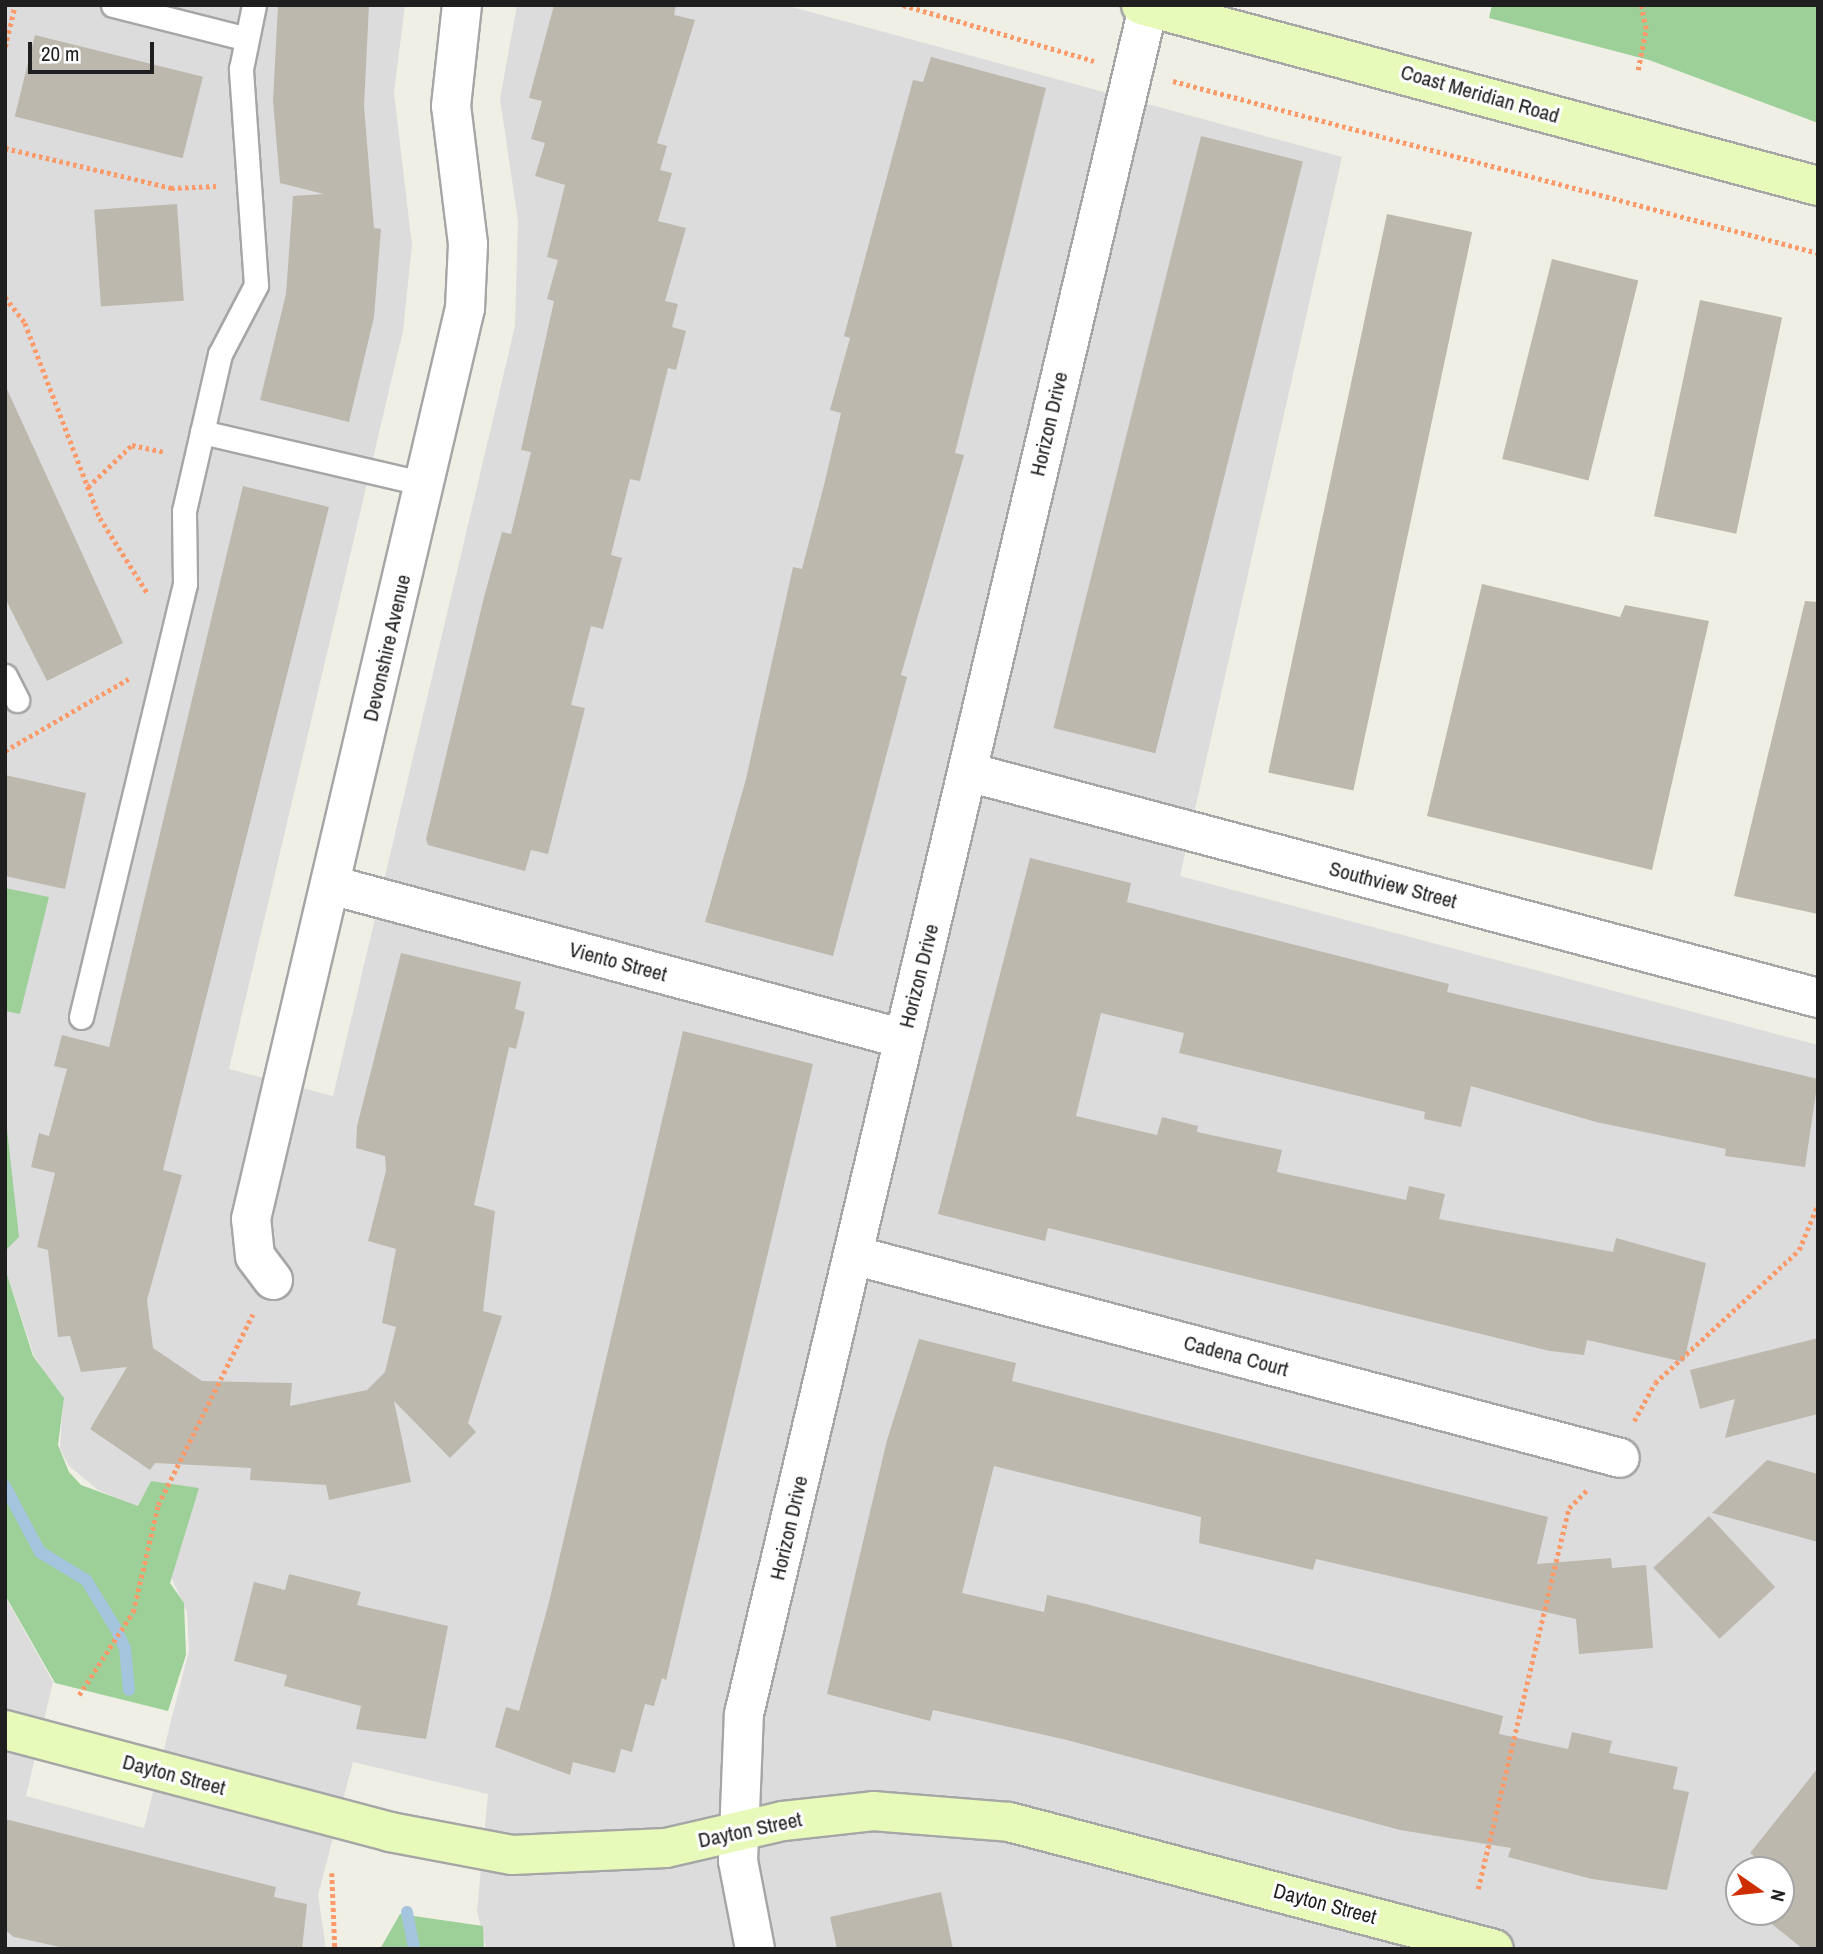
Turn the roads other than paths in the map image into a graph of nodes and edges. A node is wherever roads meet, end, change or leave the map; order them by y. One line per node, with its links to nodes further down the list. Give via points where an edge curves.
1 (113, 5): 5 (lane)
2 (254, 5): 5 (lane)
3 (462, 5): 8 (street, Devonshire Avenue, via 451,106 467,277)
4 (1144, 6): 6 (street, Coast Meridian Road); 11 (street, Horizon Drive)
5 (243, 38): 7 (lane, via 256,285 220,354)
6 (1818, 186)
7 (202, 432): 8 (lane); 14 (lane, via 184,511 185,584)
8 (426, 484): 12 (street, Devonshire Avenue)
9 (5, 676): 10 (lane)
10 (17, 700)
11 (968, 772): 13 (street, Southview Street); 15 (street, Horizon Drive)
12 (331, 885): 15 (street, Viento Street); 17 (street, Devonshire Avenue, via 251,1219 255,1256)
13 (1818, 998)
14 (81, 1017)
15 (904, 1039): 16 (street, Horizon Drive)
16 (853, 1255): 18 (street, Cadena Court); 20 (street, Horizon Drive, via 744,1714)
17 (273, 1280)
18 (1619, 1458)
19 (5, 1730): 20 (street, Dayton Street, via 390,1832 512,1855 666,1848)
20 (737, 1833): 21 (street, Horizon Drive, via 742,1897); 22 (street, Dayton Street, via 783,1821 873,1811 1009,1822)
21 (755, 1949)
22 (1494, 1949)

